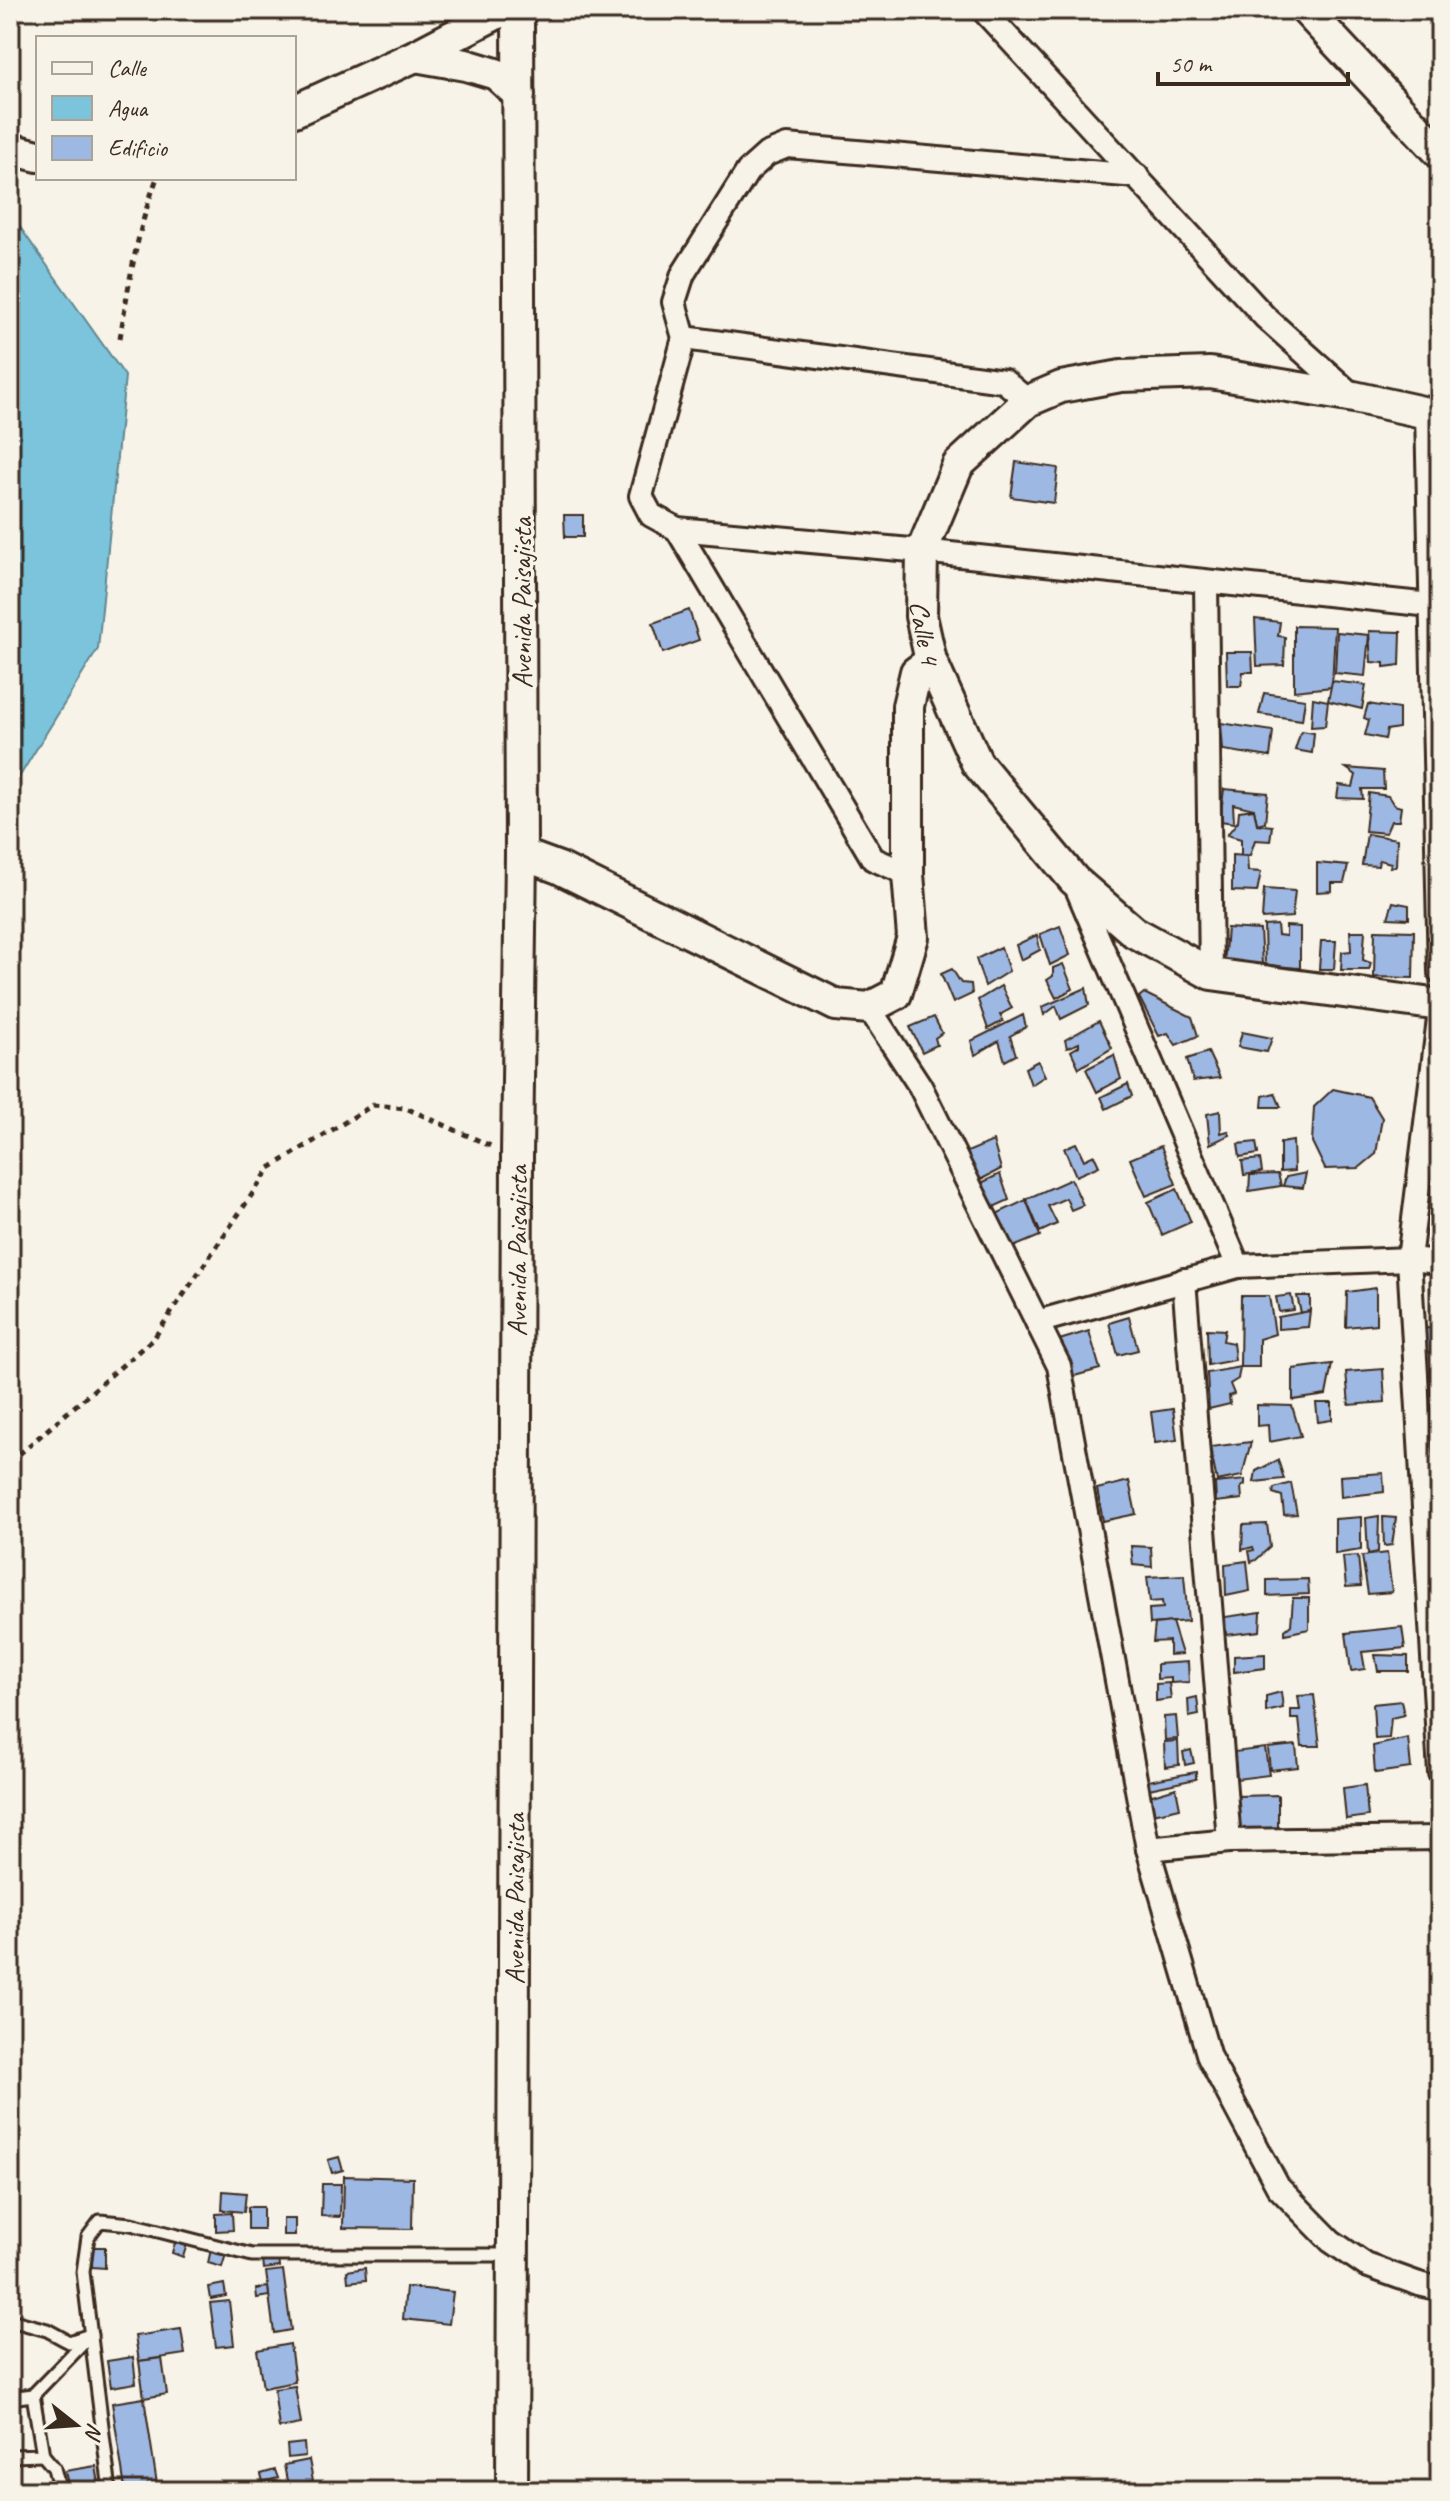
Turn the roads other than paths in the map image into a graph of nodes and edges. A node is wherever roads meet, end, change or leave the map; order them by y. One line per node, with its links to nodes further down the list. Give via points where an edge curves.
1 (983, 10): 10 (street)
2 (1306, 10): 8 (main road)
3 (501, 11): 4 (main road); 5 (main road, Avenida Paisajista)
4 (415, 56): 5 (main road, via 496,74); 6 (main road)
5 (519, 95): 20 (main road, Avenida Paisajista)
6 (296, 110)
7 (10, 149): 9 (main road)
8 (1440, 153)
9 (36, 156)
10 (1137, 176): 11 (street, via 787,146 767,154 748,171 683,274 674,302); 12 (street, via 1265,317)
11 (684, 338): 13 (street, via 1004,381); 15 (street, via 641,496 651,515)
12 (1354, 397): 13 (main road, Calle 4, via 1210,373 1121,376 1061,387); 14 (main road, Calle 4)
13 (1028, 401): 16 (main road, Calle 4, via 958,465)
14 (1434, 413): 18 (street)
15 (677, 529): 16 (street); 21 (street, via 873,859)
16 (922, 551): 17 (street); 19 (main road, Calle 4, via 921,616)
17 (1206, 582): 18 (street); 24 (street)
18 (1436, 606): 23 (street)
19 (931, 661): 21 (main road, via 916,672 908,706); 22 (main road, Calle 4, via 977,763)
20 (521, 854): 25 (main road, via 836,1005); 38 (main road, Avenida Paisajista)
21 (908, 874): 25 (main road, via 913,937 896,994)
22 (1074, 880): 24 (main road, Calle 4, via 1134,932); 29 (street)
23 (1440, 972)
24 (1211, 974): 26 (main road, Calle 4)
25 (869, 1008): 31 (street, via 920,1086)
26 (1440, 1008): 27 (street)
27 (1409, 1259): 28 (street); 29 (street); 32 (street)
28 (1440, 1262)
29 (1238, 1266): 30 (street)
30 (1184, 1280): 31 (street); 36 (street)
31 (1037, 1322): 37 (street, via 1059,1366)
32 (1430, 1453): 33 (street)
33 (1436, 1650): 34 (street)
34 (1440, 1773)
35 (1440, 1838): 36 (street)
36 (1229, 1841): 37 (street)
37 (1148, 1849): 39 (street, via 1209,2057 1278,2187 1331,2241 1366,2265)
38 (513, 2255): 41 (lane, via 252,2255 100,2221 88,2237 83,2272); 48 (main road, Avenida Paisajista)
39 (1440, 2289)
40 (10, 2320): 41 (lane, via 69,2342)
41 (91, 2335): 42 (lane); 47 (lane)
42 (33, 2395): 43 (lane); 44 (lane)
43 (10, 2398)
44 (43, 2455): 45 (lane); 46 (lane, via 54,2468)
45 (10, 2456)
46 (60, 2491)
47 (110, 2491)
48 (512, 2491)

